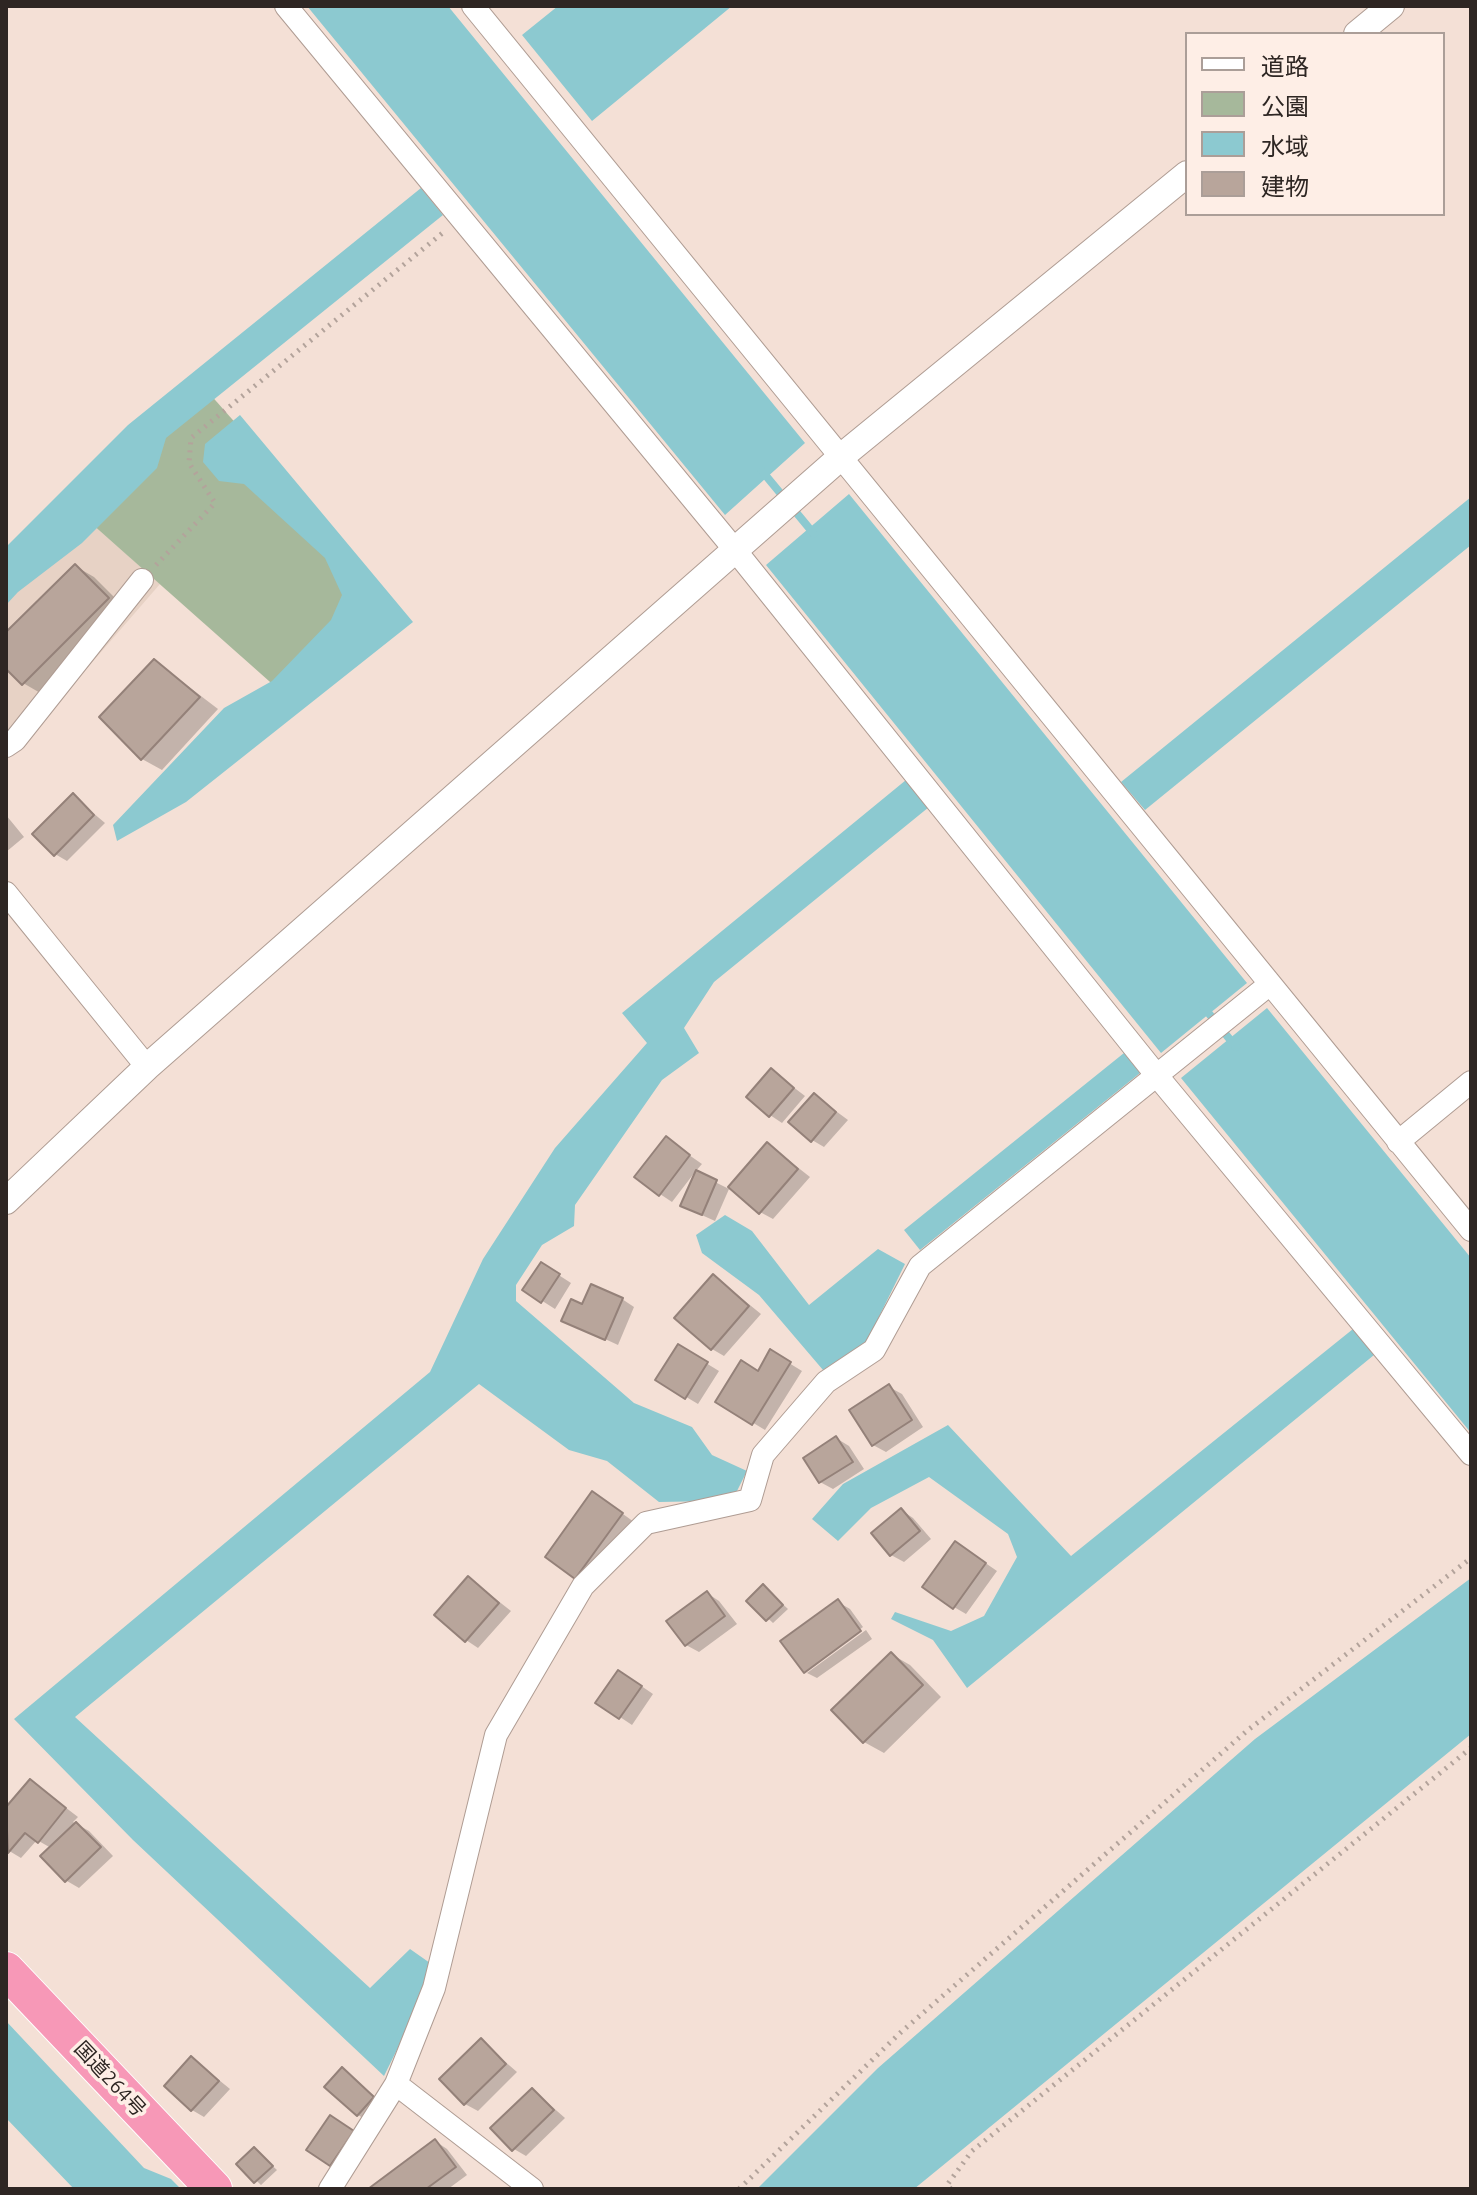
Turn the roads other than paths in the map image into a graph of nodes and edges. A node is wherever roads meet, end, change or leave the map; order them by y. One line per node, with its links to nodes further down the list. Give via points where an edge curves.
1 (286, 6): 7 (street)
2 (473, 6): 6 (street)
3 (1391, 6): 4 (street)
4 (1359, 32)
5 (1185, 176): 6 (street)
6 (842, 456): 7 (street); 11 (street)
7 (735, 550): 12 (street); 13 (street)
8 (142, 580): 9 (street)
9 (6, 746)
10 (6, 893): 12 (street)
11 (1270, 984): 13 (street); 15 (street)
12 (147, 1067): 16 (street)
13 (1158, 1077): 18 (street); 20 (street, via 920,1266 874,1350 826,1382 763,1455 750,1500 646,1523 583,1586 496,1735 434,1988)
14 (1471, 1082): 15 (street)
15 (1398, 1142): 17 (street)
16 (6, 1201)
17 (1471, 1230)
18 (1471, 1454)
19 (6, 1970): 21 (highway, 国道264号)
20 (396, 2084): 22 (street); 23 (street)
21 (214, 2189)
22 (330, 2189)
23 (532, 2189)

